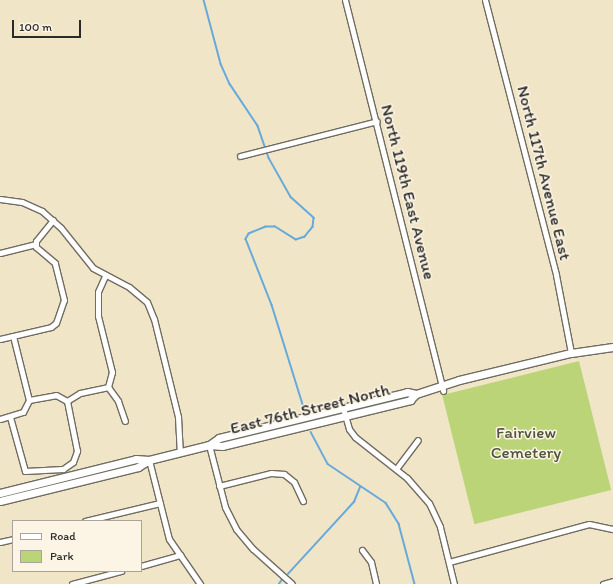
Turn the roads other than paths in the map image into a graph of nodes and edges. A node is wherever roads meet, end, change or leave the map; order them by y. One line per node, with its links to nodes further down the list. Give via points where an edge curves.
1 (345, 0): 3 (street, North 119th East Avenue)
2 (485, 0): 13 (street, North 117th Avenue East, via 556,275)
3 (377, 121): 4 (street); 15 (street, North 119th East Avenue)
4 (240, 156)
5 (0, 199): 6 (street, via 22,202 42,211)
6 (53, 220): 7 (street); 9 (street, via 86,261)
7 (36, 244): 8 (street); 10 (street, via 36,247 55,263 64,300 63,306 53,326)
8 (0, 252)
9 (105, 276): 14 (street, via 97,303 112,372); 26 (street, via 138,293 152,313 178,417)
10 (13, 336): 11 (street); 17 (street)
11 (0, 339)
12 (613, 347): 13 (main road, East 76th Street North)
13 (571, 353): 15 (main road, East 76th Street North)
14 (108, 387): 18 (street, via 80,393); 23 (street, via 118,401)
15 (442, 388): 16 (main road, East 76th Street North)
16 (416, 394): 19 (main road, East 76th Street North, via 407,392); 20 (main road, East 76th Street North, via 410,400)
17 (29, 400): 18 (street, via 56,396); 21 (street, via 23,412)
18 (67, 401): 21 (street, via 77,444 76,457 63,469 25,471)
19 (343, 408): 20 (street); 25 (main road, East 76th Street North, via 219,438)
20 (345, 416): 25 (main road, East 76th Street North, via 222,446); 28 (street, via 355,437)
21 (10, 417): 22 (street)
22 (0, 419)
23 (125, 421)
24 (418, 440): 28 (street)
25 (209, 445): 26 (main road, East 76th Street North); 29 (street)
26 (180, 452): 27 (main road, East 76th Street North)
27 (149, 460): 30 (main road, East 76th Street North, via 136,459); 31 (main road, East 76th Street North, via 138,467); 33 (street)
28 (396, 469): 40 (street, via 418,488 433,510)
29 (219, 486): 32 (street, via 271,474 284,474 294,482); 46 (street, via 229,517 244,539)
30 (0, 493)
31 (0, 501)
32 (303, 501)
33 (160, 503): 34 (street); 39 (street, via 169,539)
34 (89, 520)
35 (611, 527): 40 (street, via 589,524)
36 (12, 539): 37 (street)
37 (0, 542)
38 (362, 550): 47 (street, via 371,562)
39 (180, 556): 41 (street); 45 (street)
40 (449, 562): 48 (street)
41 (142, 566)
42 (117, 572): 44 (street)
43 (613, 582): 49 (street)
44 (72, 584)
45 (200, 584)
46 (292, 584)
47 (376, 584)
48 (454, 584)
49 (603, 584)

